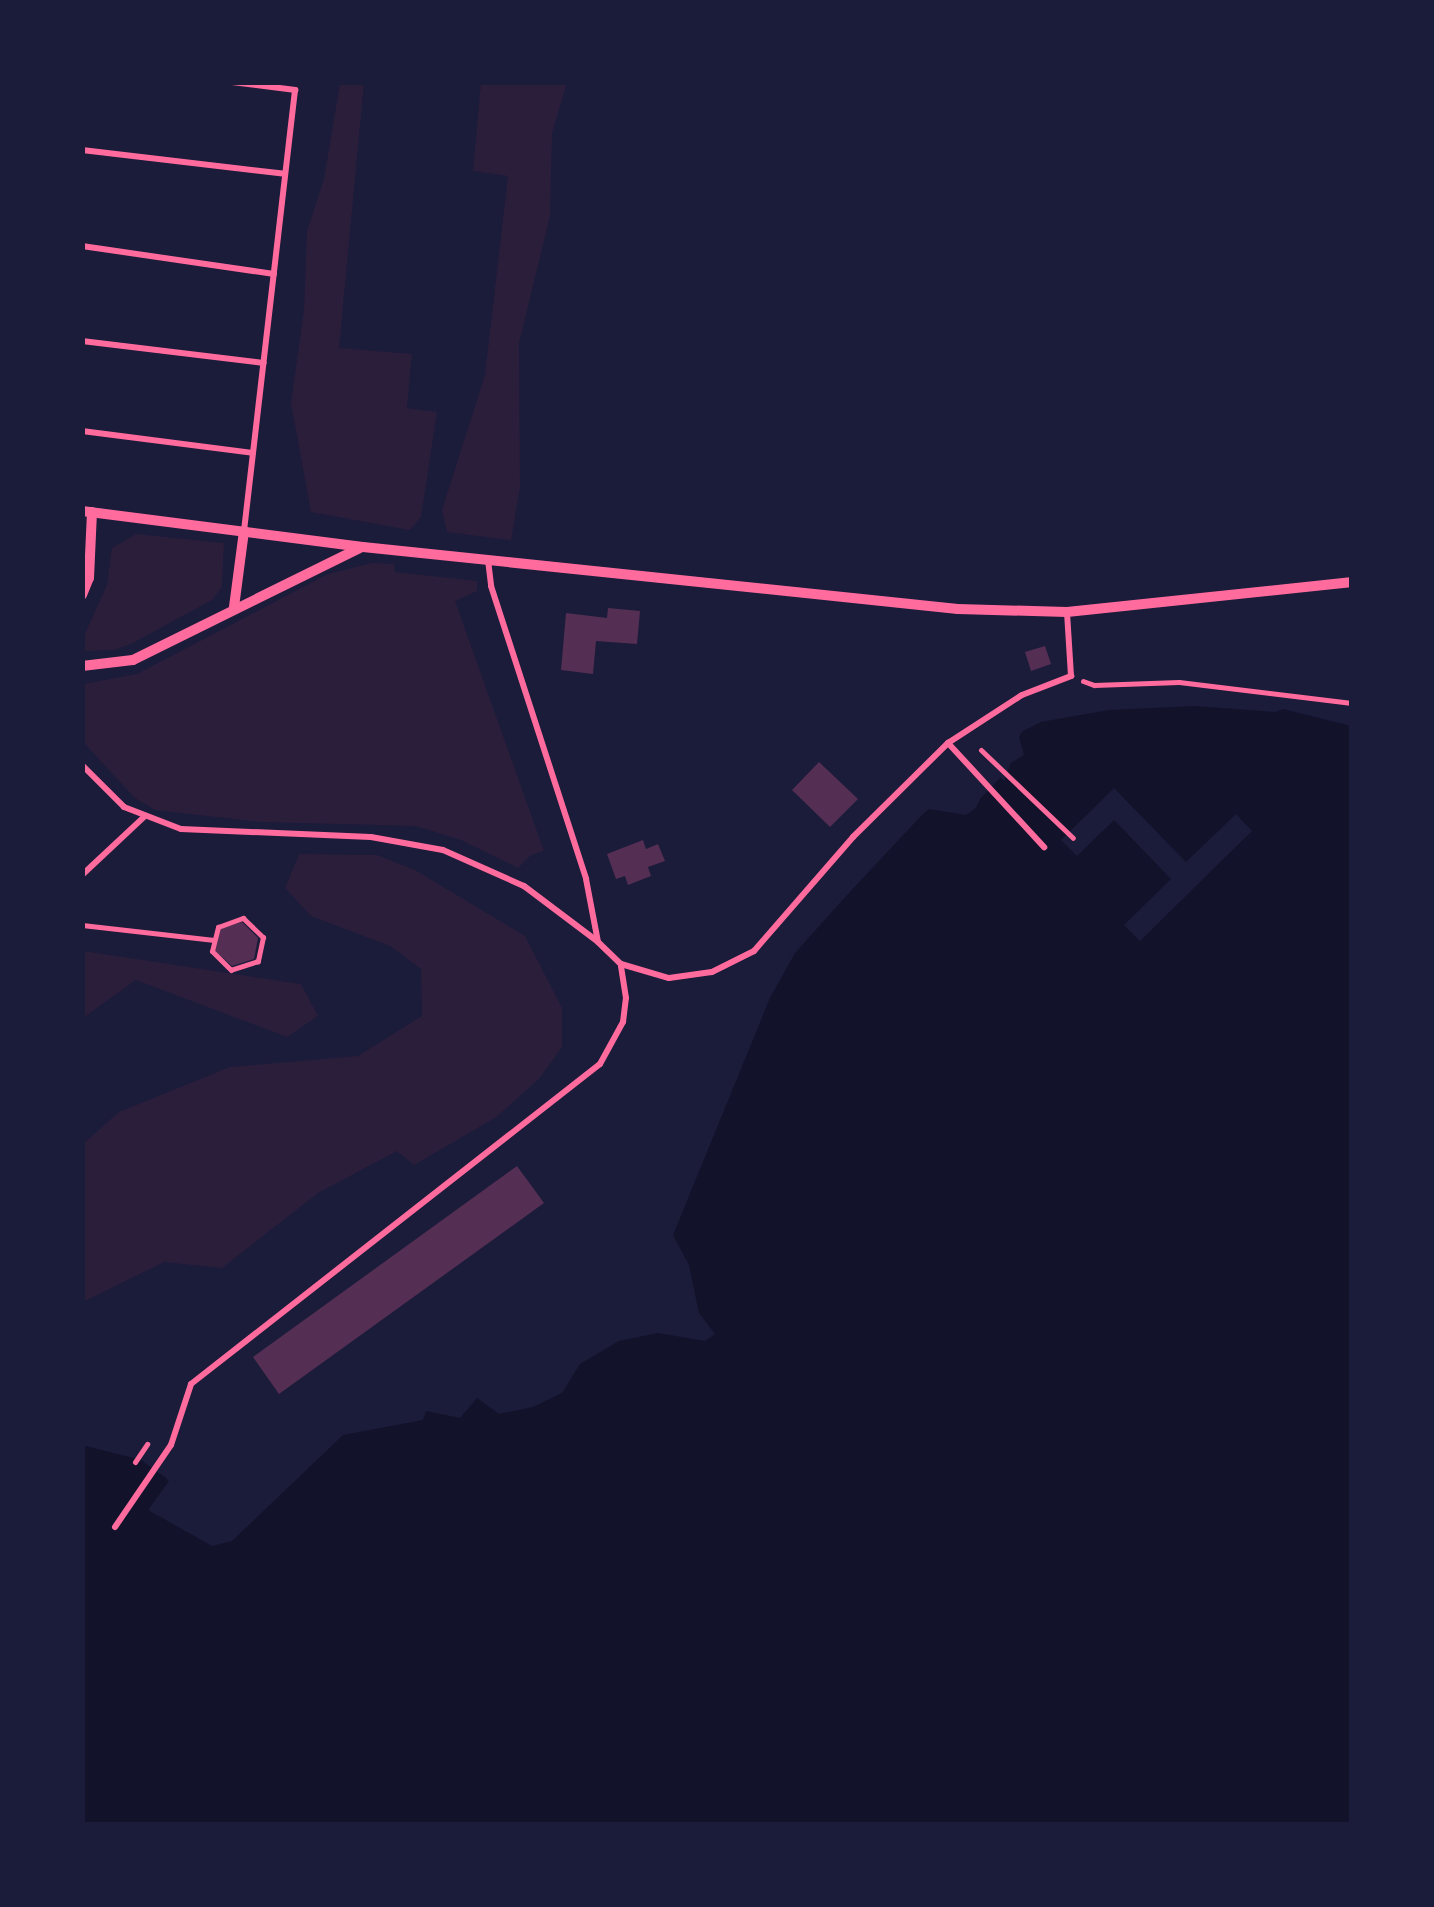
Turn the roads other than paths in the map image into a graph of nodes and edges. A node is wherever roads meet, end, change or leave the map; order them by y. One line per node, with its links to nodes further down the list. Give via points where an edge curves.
1 (232, 82): 3 (lane, via 295,90)
2 (82, 150): 3 (lane)
3 (285, 174): 5 (lane)
4 (82, 246): 5 (lane)
5 (274, 274): 7 (lane)
6 (82, 341): 7 (lane)
7 (264, 363): 9 (lane)
8 (82, 431): 9 (lane)
9 (253, 453): 11 (lane)
10 (87, 511): 11 (street); 15 (street, via 89,578)
11 (244, 531): 12 (street); 16 (street)
12 (363, 547): 13 (street); 16 (street)
13 (488, 560): 17 (street, via 958,609); 24 (lane, via 586,879)
14 (1352, 582): 17 (street)
15 (82, 595)
16 (234, 607): 18 (street, via 133,660)
17 (1067, 612): 19 (lane, via 1072,676 1022,695)
18 (82, 666)
19 (948, 743): 22 (lane); 25 (lane, via 853,837 754,951 712,972 669,978)
20 (82, 766): 21 (lane, via 109,795)
21 (144, 817): 23 (lane); 24 (lane, via 204,832 371,838 443,850 524,886)
22 (1044, 847)
23 (82, 875)
24 (598, 942): 25 (lane)
25 (621, 964): 26 (lane, via 623,1022 600,1064 191,1384 171,1445)
26 (115, 1526)

